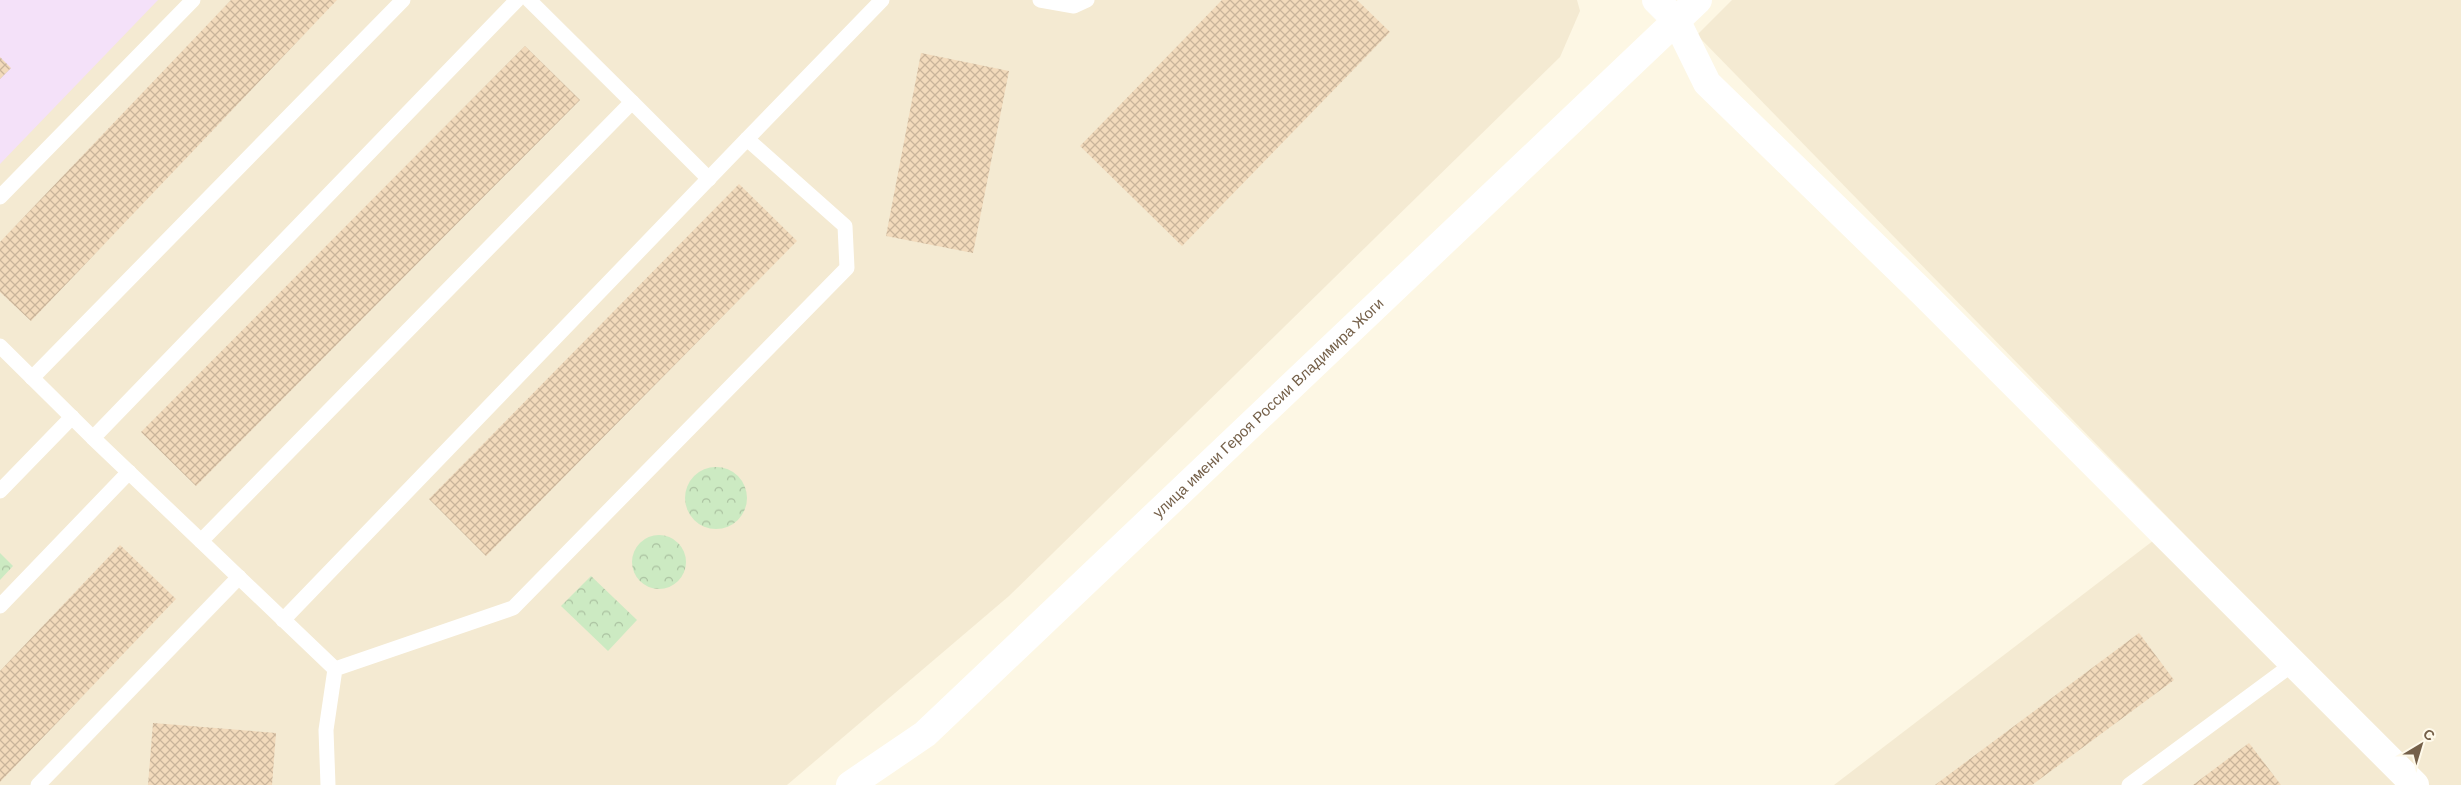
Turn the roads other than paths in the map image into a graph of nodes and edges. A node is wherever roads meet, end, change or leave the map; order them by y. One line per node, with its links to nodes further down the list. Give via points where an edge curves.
1 (193, 0): 14 (lane)
2 (403, 0): 16 (lane)
3 (517, 0): 18 (lane)
4 (530, 0): 11 (lane)
5 (882, 0): 12 (lane)
6 (1040, 0): 7 (lane, via 1074,6)
7 (1087, 0)
8 (1656, 0): 10 (main road)
9 (1698, 0): 10 (main road, улица имени Героя России Владимира Жоги)
10 (1676, 20): 25 (main road, via 1708,83 1923,293); 29 (main road, улица имени Героя России Владимира Жоги, via 925,734)
11 (632, 102): 13 (lane); 21 (lane)
12 (748, 139): 13 (lane); 26 (lane, via 845,226 846,268 513,608)
13 (709, 179): 24 (lane)
14 (0, 197)
15 (0, 346): 16 (lane)
16 (32, 378): 17 (lane)
17 (72, 417): 18 (lane); 20 (lane)
18 (93, 438): 19 (lane)
19 (129, 472): 21 (lane); 23 (lane)
20 (0, 491)
21 (201, 541): 22 (lane)
22 (239, 577): 24 (lane); 27 (lane)
23 (0, 606)
24 (283, 620): 26 (lane)
25 (2293, 664): 30 (lane); 31 (main road)
26 (335, 669): 28 (lane, via 326,730)
27 (38, 785)
28 (328, 785)
29 (850, 785)
30 (2129, 785)
31 (2415, 785)

